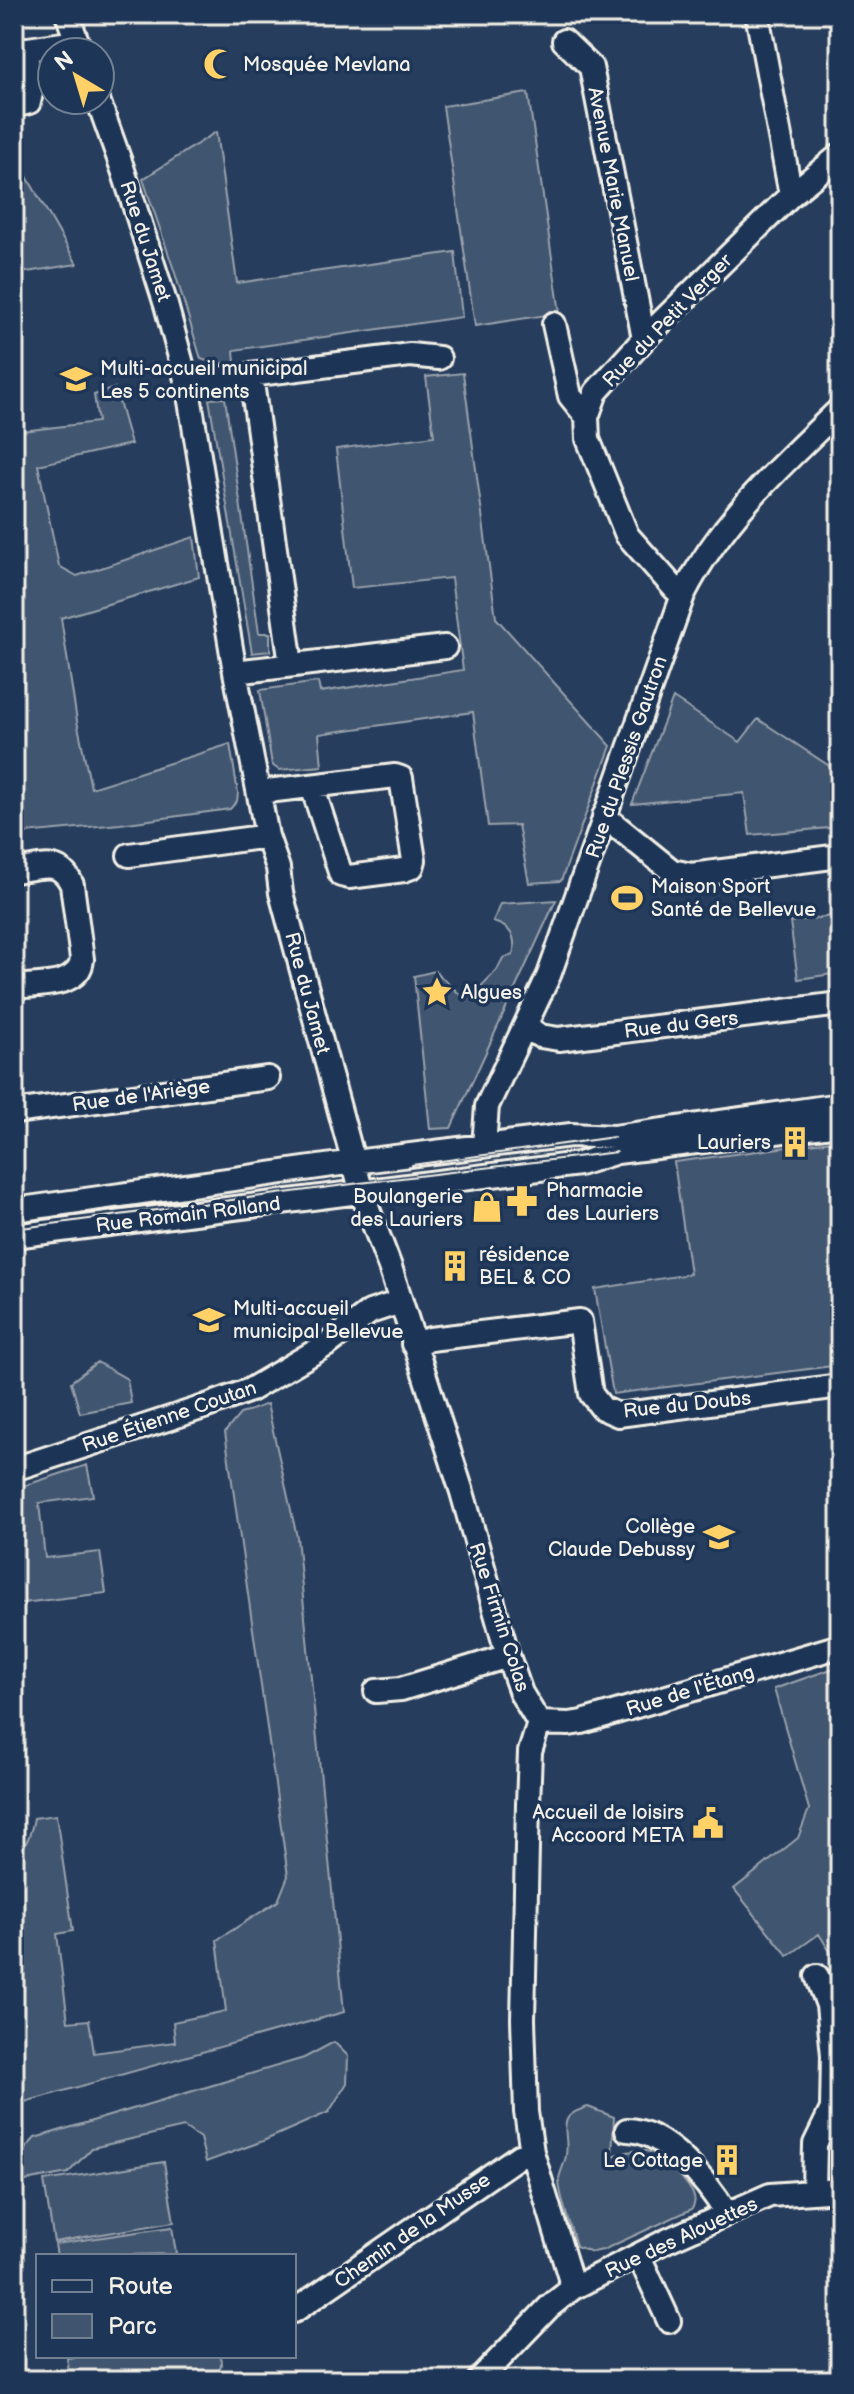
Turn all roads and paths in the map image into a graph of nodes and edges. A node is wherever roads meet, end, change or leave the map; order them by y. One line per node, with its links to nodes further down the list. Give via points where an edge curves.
1 (67, 14): 3 (street)
2 (757, 14): 9 (street)
3 (75, 36)
4 (564, 41): 11 (street, Avenue Marie Manuel, via 591,67)
5 (20, 50): 6 (street, via 31,93 29,102)
6 (14, 106)
7 (104, 116): 14 (street, Rue du Jamet)
8 (840, 155): 9 (street, Rue du Petit Verger)
9 (791, 195): 11 (street, Rue du Petit Verger)
10 (554, 324): 16 (street, via 570,396)
11 (644, 339): 16 (street, Rue du Petit Verger, via 596,392)
12 (439, 358): 13 (street, via 410,355)
13 (251, 375): 14 (street); 19 (street)
14 (187, 383): 20 (street, Rue du Jamet)
15 (840, 409): 17 (street, Rue du Plessis Gautron, via 738,510)
16 (587, 417): 17 (street, via 588,439 627,535)
17 (683, 595): 23 (street, Rue du Plessis Gautron)
18 (445, 647): 19 (street)
19 (291, 665): 20 (street)
20 (235, 672): 22 (street, Rue du Jamet)
21 (312, 786): 21 (street, via 401,778 412,867 341,875); 22 (street)
22 (259, 792): 24 (street, Rue du Jamet)
23 (604, 816): 26 (street, via 672,871 691,875); 30 (street, Rue du Plessis Gautron, via 569,923)
24 (267, 836): 25 (street); 37 (street, Rue du Jamet)
25 (129, 855)
26 (840, 856)
27 (14, 871): 28 (street, via 52,866 68,876 82,959 81,969 66,980)
28 (14, 987)
29 (840, 1004): 30 (street, Rue du Gers, via 559,1039)
30 (525, 1026): 36 (street, Rue du Plessis Gautron, via 487,1106)
31 (268, 1078): 33 (street, Rue de l'Ariège)
32 (840, 1105): 35 (street)
33 (14, 1112)
34 (840, 1124): 35 (street)
35 (616, 1144): 36 (street, Rue Romain Rolland, via 571,1135); 38 (street, Rue Romain Rolland, via 579,1164)
36 (484, 1146): 37 (street, Rue Romain Rolland)
37 (354, 1162): 38 (street, Rue du Jamet); 39 (street, Rue Romain Rolland)
38 (362, 1193): 40 (street, Rue Romain Rolland); 41 (street, Rue Firmin Colas)
39 (14, 1210)
40 (14, 1236)
41 (400, 1302): 42 (street, Rue Firmin Colas); 44 (street, Rue Étienne Coutan, via 370,1312 250,1390)
42 (413, 1344): 43 (street, Rue du Doubs, via 580,1321 591,1394 602,1408 618,1415); 46 (street, Rue Firmin Colas)
43 (840, 1386)
44 (14, 1469)
45 (840, 1646): 48 (street, Rue de l'Étang, via 582,1722)
46 (508, 1656): 47 (street, via 401,1689); 48 (street, Rue Firmin Colas)
47 (376, 1691)
48 (539, 1723): 51 (street, via 530,1752 523,2019)
49 (817, 1976): 53 (street, via 828,2005 833,2055 832,2109 815,2144)
50 (627, 2130): 54 (street, via 653,2136 671,2148)
51 (532, 2152): 56 (street); 57 (street, Chemin de la Musse)
52 (840, 2190): 53 (street, Rue des Alouettes)
53 (814, 2191): 54 (street, Rue des Alouettes, via 770,2195)
54 (726, 2213): 55 (street, Rue des Alouettes)
55 (639, 2256): 56 (street, Rue des Alouettes); 58 (street)
56 (573, 2288): 59 (street, Rue des Alouettes)
57 (296, 2310)
58 (669, 2321)
59 (479, 2380)

